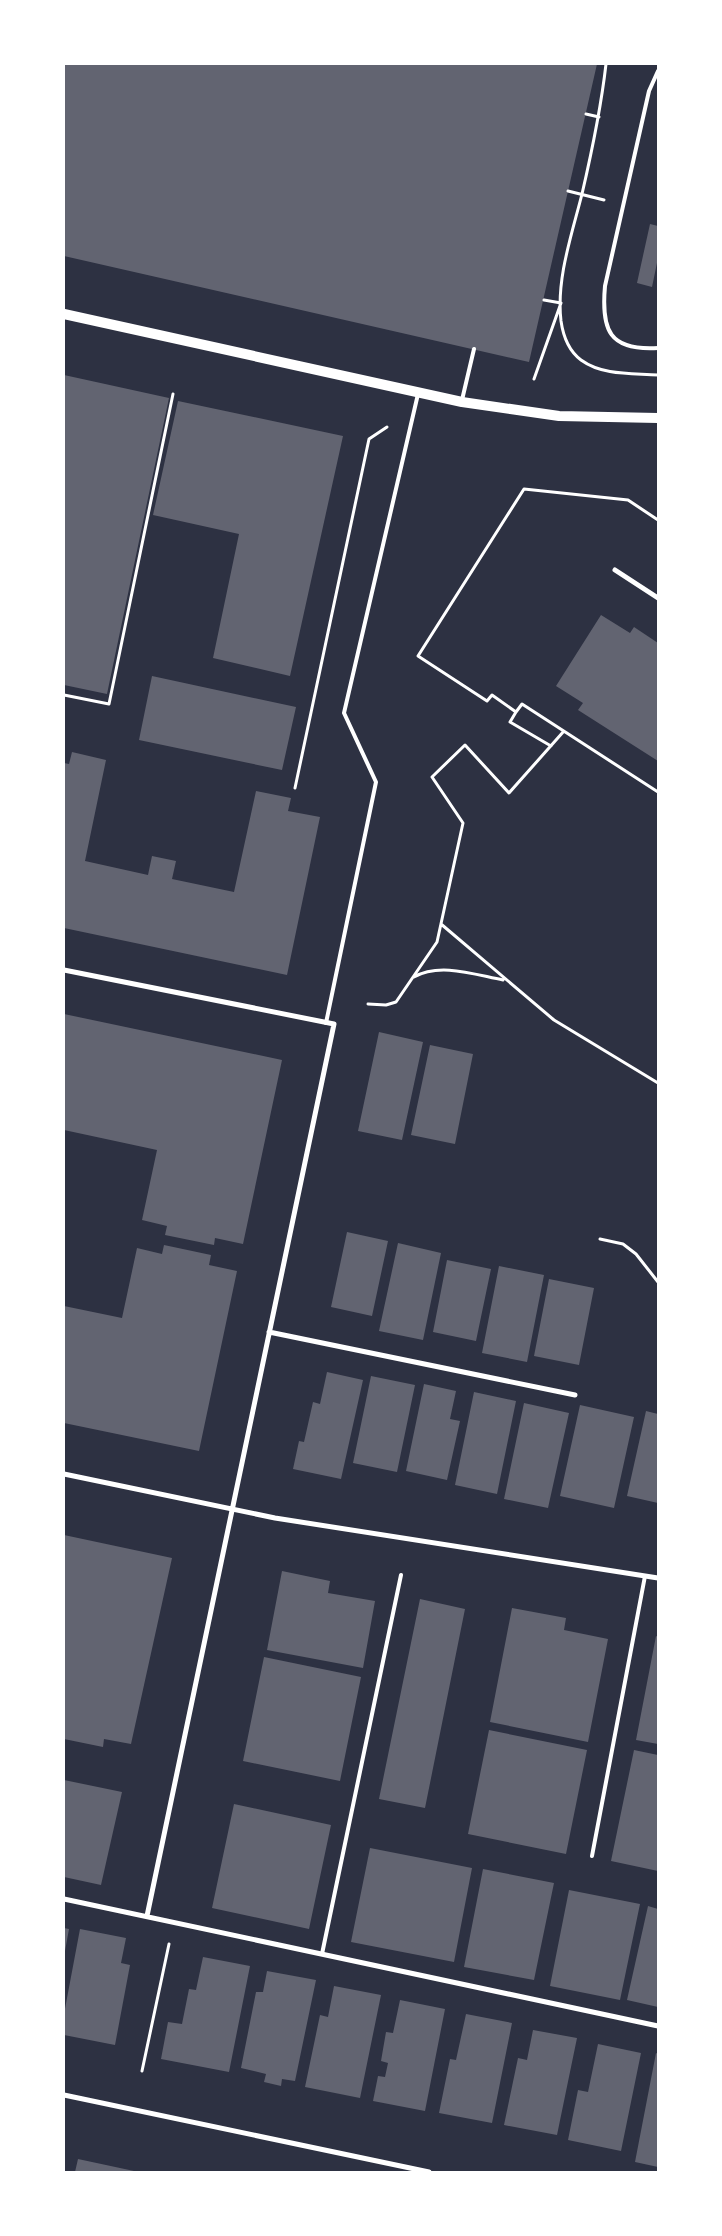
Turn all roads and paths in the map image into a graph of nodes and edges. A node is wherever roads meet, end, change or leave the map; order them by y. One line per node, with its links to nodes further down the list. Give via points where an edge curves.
1 (606, 64): 4 (path)
2 (658, 71): 11 (lane, via 647,100 607,277 603,312 608,330 617,340 630,347)
3 (586, 114): 4 (path)
4 (599, 117): 6 (path)
5 (568, 191): 6 (path)
6 (582, 194): 7 (path); 9 (path, via 563,277)
7 (597, 198)
8 (544, 300): 9 (path)
9 (561, 303): 13 (path, via 564,336 580,359 607,371); 14 (path)
10 (64, 314): 16 (main road)
11 (658, 348)
12 (474, 349): 17 (lane)
13 (658, 375)
14 (534, 379)
15 (173, 394): 22 (path, via 109,704)
16 (418, 394): 17 (main road); 32 (lane, via 344,713 376,782)
17 (462, 402): 18 (main road, via 558,416)
18 (658, 418)
19 (658, 520): 23 (path, via 628,500 524,489 418,656 487,701 492,695)
20 (615, 570): 21 (street)
21 (658, 598)
22 (64, 695)
23 (516, 712): 24 (path, via 522,704); 25 (path, via 510,722)
24 (564, 731): 25 (path); 26 (path)
25 (551, 746): 27 (path, via 509,793 465,745 432,777 463,823)
26 (658, 792)
27 (441, 924): 29 (path, via 437,942); 30 (path)
28 (64, 970): 32 (street)
29 (411, 979): 30 (path, via 421,973 451,970); 31 (path, via 396,1002 386,1006)
30 (505, 980): 33 (path, via 554,1020)
31 (368, 1004)
32 (326, 1023): 36 (street, via 334,1024)
33 (658, 1083)
34 (600, 1239): 35 (path, via 623,1244 636,1254)
35 (658, 1282)
36 (269, 1332): 37 (street); 39 (street)
37 (575, 1395)
38 (64, 1474): 39 (street)
39 (232, 1510): 41 (street); 45 (street)
40 (401, 1575): 47 (lane)
41 (645, 1576): 42 (street); 43 (lane)
42 (658, 1578)
43 (592, 1856)
44 (64, 1898): 45 (street)
45 (147, 1916): 46 (street)
46 (174, 1922): 47 (street); 49 (path)
47 (322, 1954): 48 (street)
48 (658, 2026)
49 (142, 2070)
50 (64, 2094): 51 (street)
51 (429, 2172)

